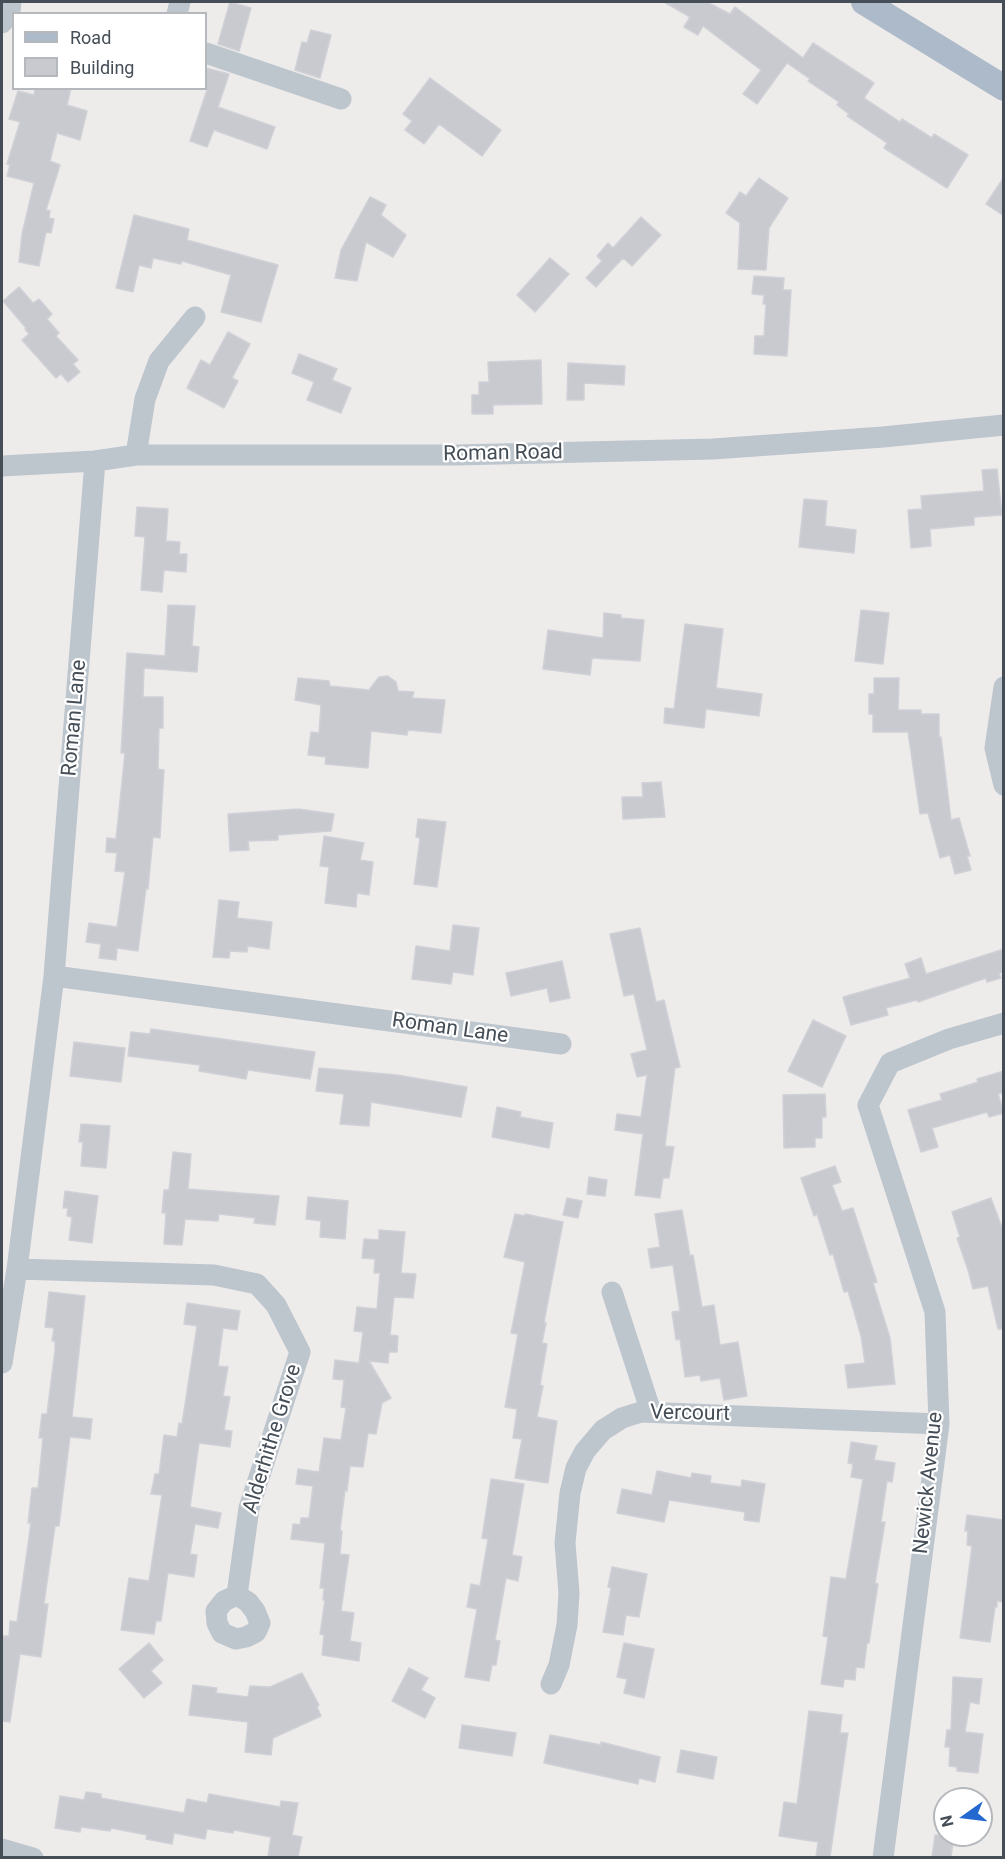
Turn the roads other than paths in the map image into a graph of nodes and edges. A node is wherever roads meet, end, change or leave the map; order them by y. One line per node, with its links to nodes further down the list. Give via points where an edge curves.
1 (11, 2): 3 (street)
2 (864, 2): 5 (main road)
3 (2, 24)
4 (207, 53): 6 (street)
5 (1004, 88)
6 (341, 99)
7 (195, 317): 9 (street, via 159,361 145,399)
8 (1004, 425): 9 (street, Roman Road, via 713,449 456,455)
9 (136, 455): 10 (street, Roman Road)
10 (95, 461): 11 (street, Roman Road); 14 (street, Roman Lane)
11 (2, 466)
12 (1004, 687): 13 (street, via 995,748)
13 (1004, 785)
14 (54, 976): 16 (street, Roman Lane); 17 (street, Roman Lane)
15 (1004, 1023): 21 (street, Newick Avenue, via 949,1039 890,1063 868,1105 935,1312)
16 (561, 1044)
17 (17, 1269): 19 (street, Roman Lane); 22 (street, Alderhithe Grove, via 214,1275 257,1284 276,1305 300,1352 249,1508)
18 (612, 1292): 20 (street)
19 (2, 1363)
20 (651, 1412): 21 (street, Vercourt); 23 (street, Vercourt, via 622,1418 603,1430 576,1468 565,1543 567,1625)
21 (939, 1424): 26 (street, Newick Avenue)
22 (237, 1595)
23 (551, 1684)
24 (2, 1849): 25 (street)
25 (33, 1857)
26 (883, 1857)

